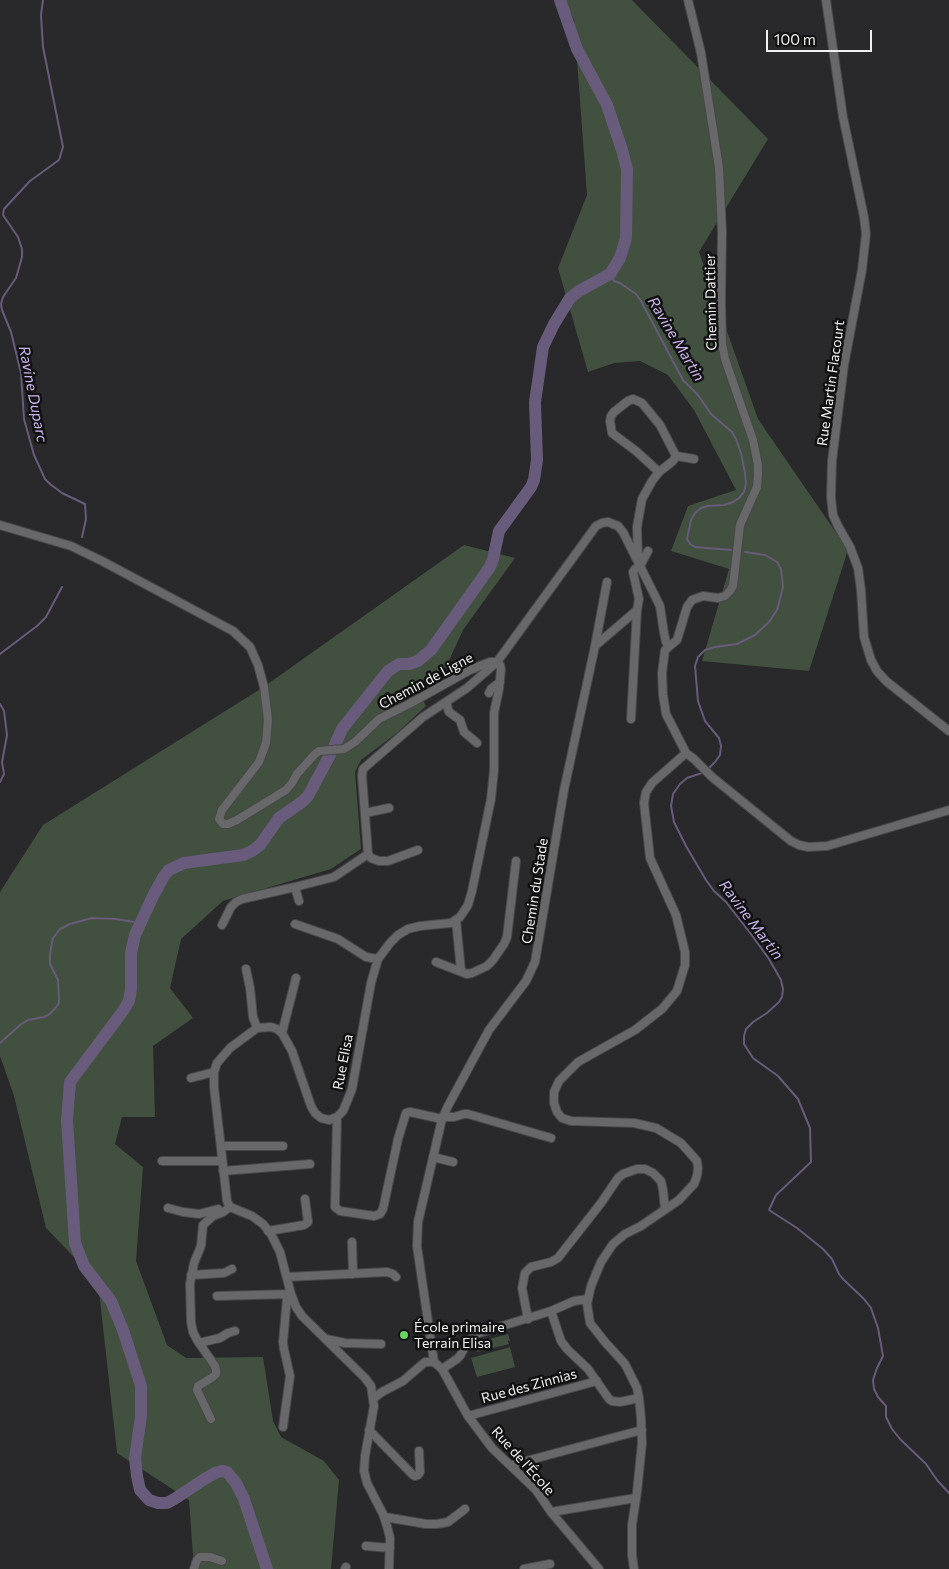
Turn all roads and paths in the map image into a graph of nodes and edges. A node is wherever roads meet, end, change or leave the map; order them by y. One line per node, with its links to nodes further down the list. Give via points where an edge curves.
1 (688, 0): 12 (street, Chemin Dattier, via 701,53 719,168 724,359 753,440 758,475 757,487 740,525 733,586 725,596 703,596 692,600 677,640)
2 (826, 0): 18 (street, Rue Martin Flacourt, via 843,117 866,234 832,462 833,515 858,568 864,637 871,660 886,681)
3 (676, 456): 4 (street); 5 (street); 5 (street, via 660,425 642,403 633,399 614,412 610,421 612,433)
4 (694, 459)
5 (659, 472): 8 (street, via 640,506 637,527)
6 (0, 524): 13 (street, Chemin de Ligne, via 63,543 102,561 233,631 250,647 264,687 268,720 266,743 259,762 222,810 219,819 223,824 237,820 286,790 314,754 344,749 379,719 470,670)
7 (648, 551): 8 (street)
8 (639, 563): 10 (street, via 633,572 639,599); 12 (street, via 660,606 666,642); 13 (street, via 618,526 608,522 596,526)
9 (607, 582): 11 (street, Chemin du Stade)
10 (637, 610): 11 (street); 17 (street)
11 (595, 646): 42 (street, Chemin du Stade, via 564,790 535,962 526,981 489,1030)
12 (670, 646): 20 (street, via 664,656 662,695 666,714)
13 (497, 662): 14 (street, via 501,669); 16 (street)
14 (500, 682): 15 (street); 29 (street, via 494,713 492,799 476,889)
15 (489, 693)
16 (446, 702): 19 (street, via 449,712 460,720 464,732); 23 (street, via 423,717 363,769)
17 (631, 719)
18 (949, 731)
19 (477, 743)
20 (686, 754): 22 (street, via 791,841 808,848 827,846); 55 (street, via 652,782 644,804 650,858 676,915 684,952 685,965 677,991 662,1009 635,1030 578,1062 559,1081 554,1092 554,1103 562,1118 646,1125 666,1133 691,1153 697,1161 697,1176 689,1190)
21 (389, 808): 23 (street)
22 (949, 810)
23 (365, 813): 25 (street)
24 (418, 850): 25 (street, via 388,861 379,861)
25 (368, 854): 27 (street, via 334,876)
26 (516, 861): 35 (street, via 506,941 487,966 467,974)
27 (295, 887): 28 (street); 31 (street, via 236,902)
28 (299, 901)
29 (456, 920): 32 (street, Rue Elisa, via 408,929 390,942); 35 (street)
30 (295, 924): 32 (street, via 325,933 366,957)
31 (222, 925)
32 (378, 959): 41 (street, Rue Elisa, via 370,983 352,1089 343,1112)
33 (436, 962): 35 (street)
34 (246, 968): 37 (street)
35 (461, 971)
36 (296, 978): 38 (street)
37 (257, 1028): 38 (street, via 271,1027); 39 (street, via 224,1054)
38 (282, 1033): 41 (street, via 315,1113 329,1120)
39 (214, 1072): 40 (street); 44 (street)
40 (192, 1078)
41 (337, 1117): 42 (street, via 335,1207 340,1211 374,1216 383,1209 406,1113)
42 (442, 1118): 43 (street, via 468,1114); 46 (street, Chemin du Stade)
43 (551, 1138)
44 (221, 1146): 45 (street); 48 (street)
45 (283, 1146)
46 (433, 1158): 49 (street); 72 (street, Chemin du Stade, via 418,1222 416,1246)
47 (162, 1161): 48 (street)
48 (222, 1161): 51 (street)
49 (453, 1162)
50 (310, 1164): 51 (street)
51 (224, 1171): 53 (street)
52 (304, 1199): 56 (street, via 308,1222 304,1226)
53 (230, 1207): 54 (street, via 199,1214); 56 (street, via 252,1216); 60 (street, via 203,1225 201,1246)
54 (168, 1208)
55 (665, 1209): 65 (street, via 613,1244 601,1262); 67 (street, via 664,1190 653,1173 637,1169 618,1178 558,1258 531,1267 525,1273 522,1288)
56 (268, 1230): 61 (street, via 280,1252)
57 (352, 1242): 59 (street)
58 (232, 1269): 60 (street, via 224,1274)
59 (353, 1274): 61 (street); 62 (street, via 387,1272)
60 (191, 1275): 70 (street, via 191,1322)
61 (287, 1277): 63 (street)
62 (396, 1277)
63 (291, 1294): 64 (street); 69 (street, via 302,1316); 79 (street, via 287,1298 283,1342 290,1376)
64 (217, 1296)
65 (588, 1299): 66 (street); 76 (street, via 590,1322 625,1364)
66 (551, 1311): 67 (street); 74 (street, via 567,1349)
67 (528, 1319): 73 (street, via 476,1334 460,1356)
68 (235, 1331): 70 (street)
69 (325, 1338): 71 (street, via 345,1343); 75 (street, via 365,1378)
70 (199, 1343): 78 (street, via 216,1370 213,1377 196,1390)
71 (381, 1344)
72 (434, 1362): 73 (street, Rue de l'École); 75 (street, via 425,1362 403,1381)
73 (442, 1369): 77 (street, Rue de l'École)
74 (597, 1381): 76 (street, via 612,1401); 77 (street, Rue des Zinnias)
75 (374, 1398): 80 (street)
76 (639, 1398): 81 (street)
77 (468, 1416): 83 (street, Rue de l'École, via 492,1448)
78 (211, 1419)
79 (282, 1427)
80 (369, 1430): 82 (street, via 415,1476 420,1472); 87 (street, via 364,1478)
81 (642, 1430): 83 (street); 84 (street)
82 (419, 1451)
83 (511, 1466): 86 (street, Rue de l'École, via 536,1490)
84 (636, 1498): 86 (street, Rue de l'École); 96 (street, via 632,1525)
85 (465, 1509): 87 (street, via 448,1522 437,1524)
86 (551, 1512): 95 (street, Rue de l'École)
87 (385, 1517): 89 (street)
88 (366, 1546): 89 (street)
89 (390, 1548): 93 (street)
90 (222, 1561): 92 (street, via 200,1557)
91 (550, 1564): 94 (street)
92 (194, 1569)
93 (389, 1569)
94 (524, 1569)
95 (599, 1569)
96 (634, 1569)

